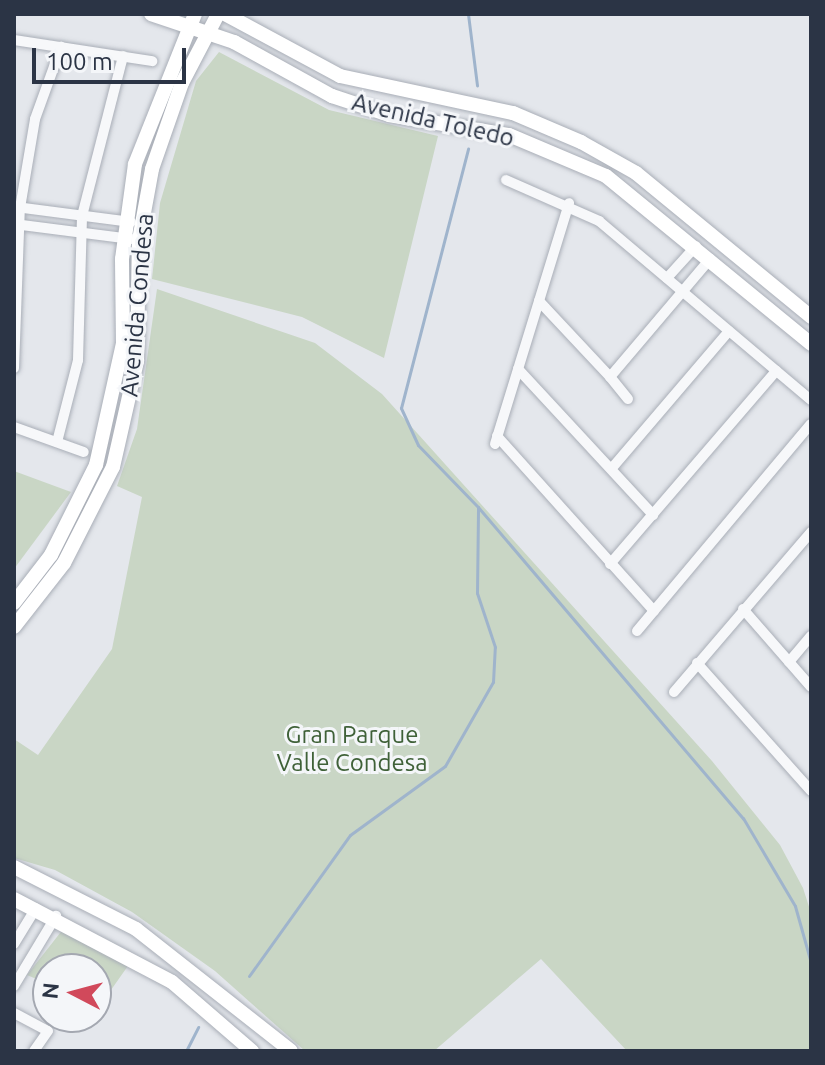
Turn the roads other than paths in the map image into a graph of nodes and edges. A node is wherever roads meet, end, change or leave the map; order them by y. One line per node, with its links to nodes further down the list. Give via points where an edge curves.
1 (151, 14): 4 (street, Avenida Toledo)
2 (218, 14): 5 (street, Avenida Condesa)
3 (225, 14): 19 (street, Avenida Toledo, via 340,76 513,113 581,142 636,173)
4 (192, 20): 5 (street, Avenida Toledo); 14 (street, Avenida Condesa, via 148,122)
5 (209, 31): 16 (street, Avenida Condesa, via 164,131); 20 (street, Avenida Toledo, via 332,96 389,115 509,135 606,176)
6 (14, 40): 7 (street)
7 (61, 47): 8 (street); 12 (street, via 35,119)
8 (123, 56): 9 (street); 13 (street)
9 (152, 61)
10 (506, 180): 11 (street)
11 (569, 203): 21 (street); 23 (street)
12 (17, 207): 13 (street); 15 (street)
13 (82, 216): 14 (street); 17 (street)
14 (126, 222): 16 (street); 18 (street, Avenida Condesa)
15 (16, 224): 17 (street); 27 (street)
16 (142, 224): 18 (street, Avenida Condesa)
17 (82, 233): 18 (street); 35 (street, via 78,360)
18 (132, 239): 41 (street, Avenida Condesa, via 123,343 96,465 51,555); 44 (street, Avenida Condesa, via 137,361 113,467 64,563)
19 (714, 240): 20 (street); 24 (street, Avenida Toledo)
20 (703, 253): 21 (street); 22 (street); 26 (street, Avenida Toledo)
21 (667, 278): 22 (street)
22 (682, 291): 25 (street); 30 (street)
23 (539, 301): 28 (street); 30 (street)
24 (811, 317)
25 (729, 331): 29 (street); 37 (street)
26 (811, 344)
27 (14, 368)
28 (518, 369): 37 (street); 40 (street, via 496,440)
29 (776, 371): 32 (street); 38 (street)
30 (610, 377): 31 (street)
31 (628, 399)
32 (811, 400)
33 (811, 424): 43 (street)
34 (14, 427): 35 (street)
35 (57, 442): 36 (street)
36 (84, 452)
37 (612, 468): 38 (street)
38 (653, 515): 40 (street)
39 (811, 532): 42 (street)
40 (610, 564): 43 (street)
41 (14, 603)
42 (743, 609): 47 (street); 48 (street)
43 (654, 611): 45 (street)
44 (14, 627)
45 (637, 631)
46 (811, 636): 47 (street)
47 (789, 662): 49 (street)
48 (697, 663): 50 (street); 51 (street)
49 (811, 687)
50 (674, 692)
51 (811, 791)
52 (14, 867): 59 (street, via 98,905)
53 (14, 899): 54 (street)
54 (36, 908): 55 (street); 56 (street)
55 (56, 916): 57 (street); 60 (street)
56 (14, 944)
57 (19, 967): 58 (street)
58 (14, 986)
59 (223, 993): 60 (street); 64 (street)
60 (207, 1010): 63 (street)
61 (14, 1013): 62 (street, via 48,1031)
62 (34, 1051)
63 (252, 1051)
64 (291, 1051)

